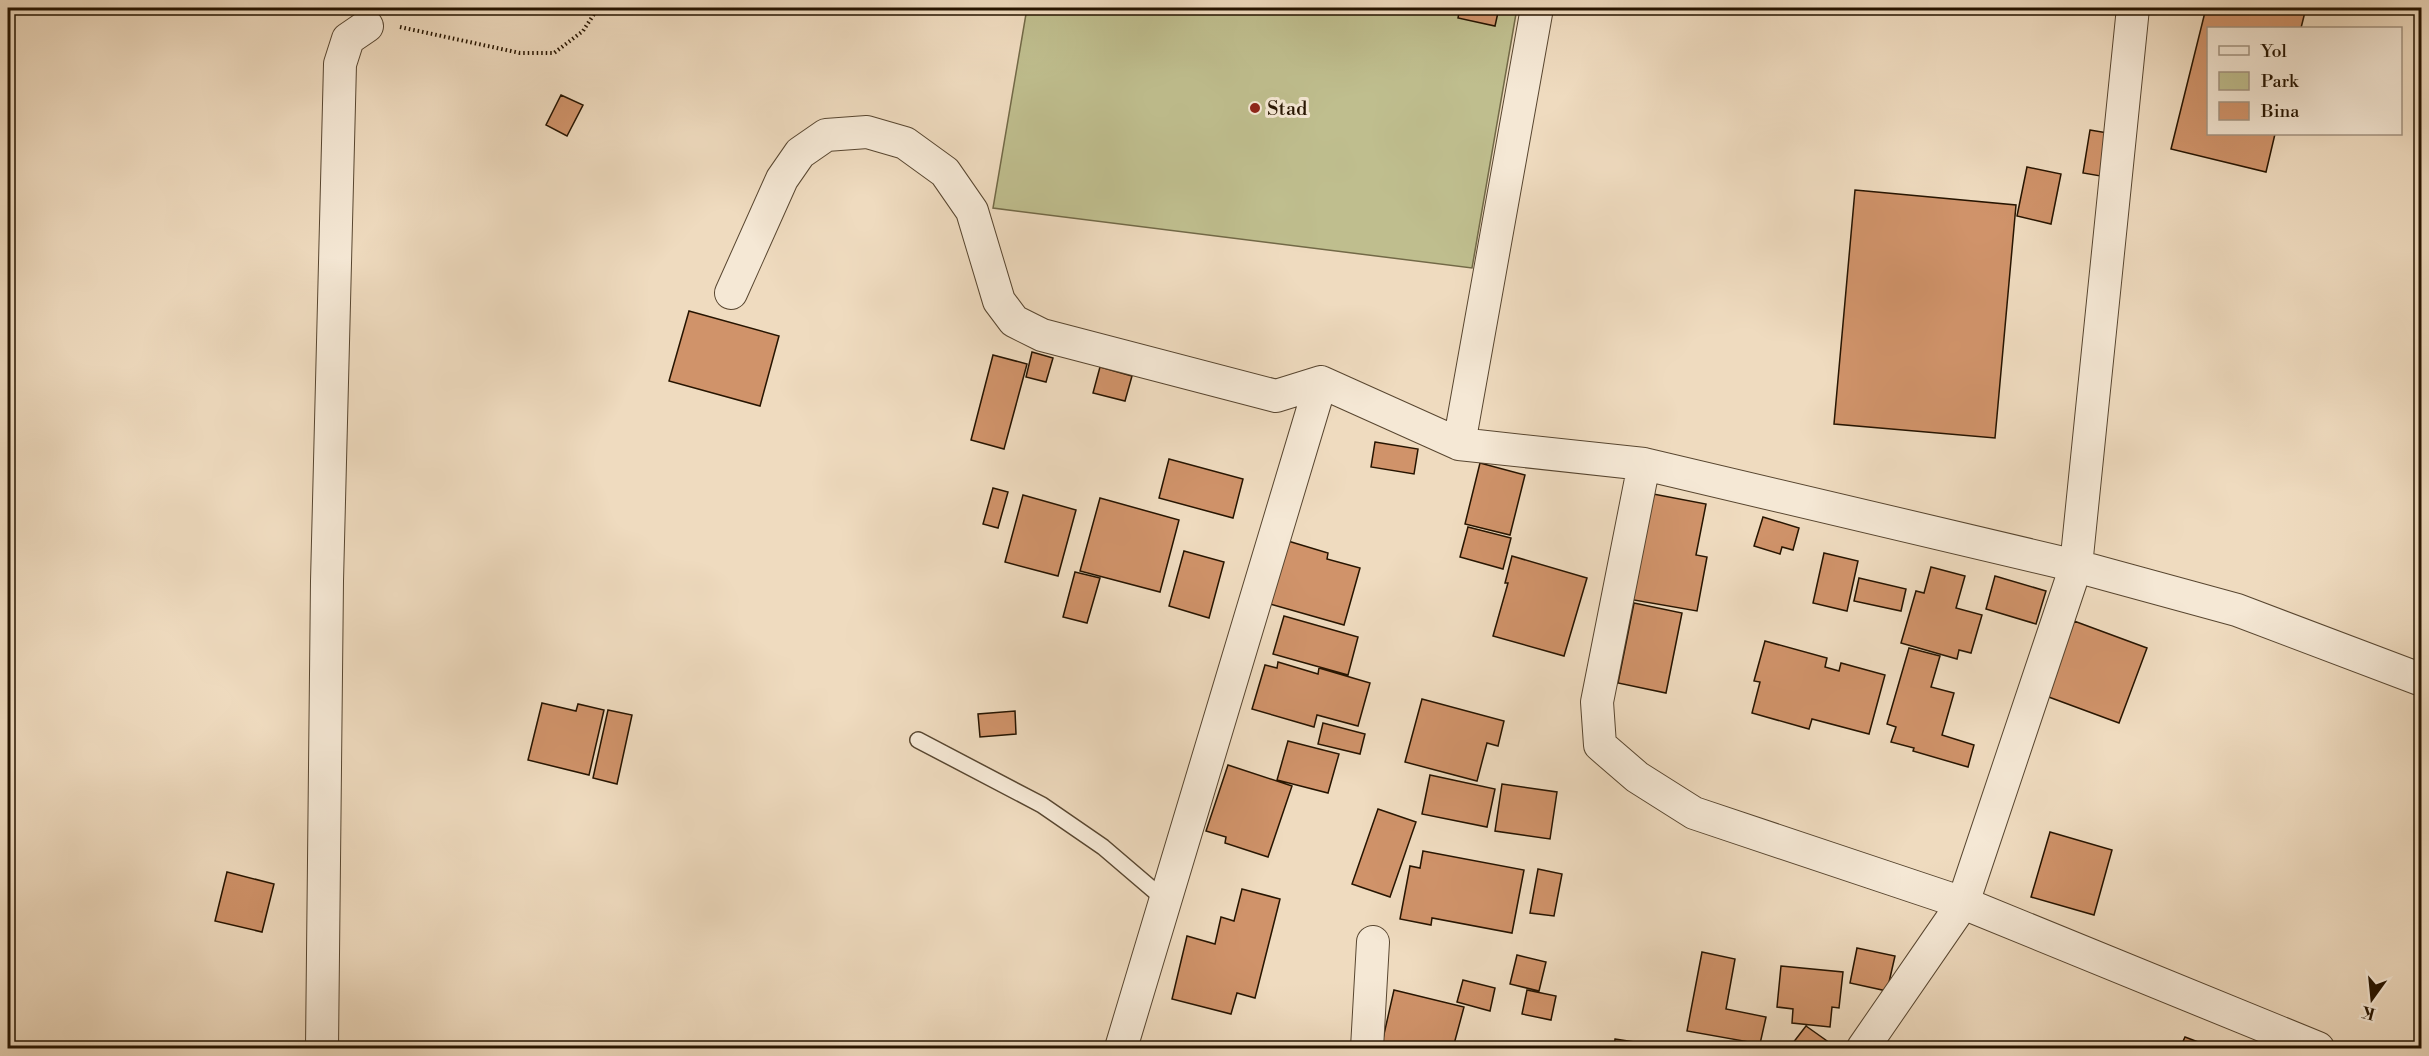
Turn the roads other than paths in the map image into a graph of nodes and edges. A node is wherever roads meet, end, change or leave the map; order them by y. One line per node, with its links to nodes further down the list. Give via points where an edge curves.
1 (1537, 8): 6 (street)
2 (2133, 8): 8 (street)
3 (367, 26): 14 (street, via 348,39 340,64 327,581)
4 (731, 293): 5 (street, via 782,179 800,153 826,135 867,132 905,143 945,172 972,211 999,301 1014,321 1042,335 1276,396)
5 (1321, 382): 6 (street); 11 (street)
6 (1459, 444): 7 (street)
7 (1644, 464): 8 (street); 12 (street, via 1597,702 1600,745 1637,777 1694,813)
8 (2076, 566): 9 (street, via 2237,610); 12 (street)
9 (2421, 680)
10 (918, 740): 11 (lane, via 1042,805 1102,847)
11 (1165, 900): 15 (street)
12 (1964, 903): 17 (street); 18 (street)
13 (1373, 942): 16 (street)
14 (322, 1048)
15 (1121, 1048)
16 (1367, 1048)
17 (1863, 1048)
18 (2318, 1048)

